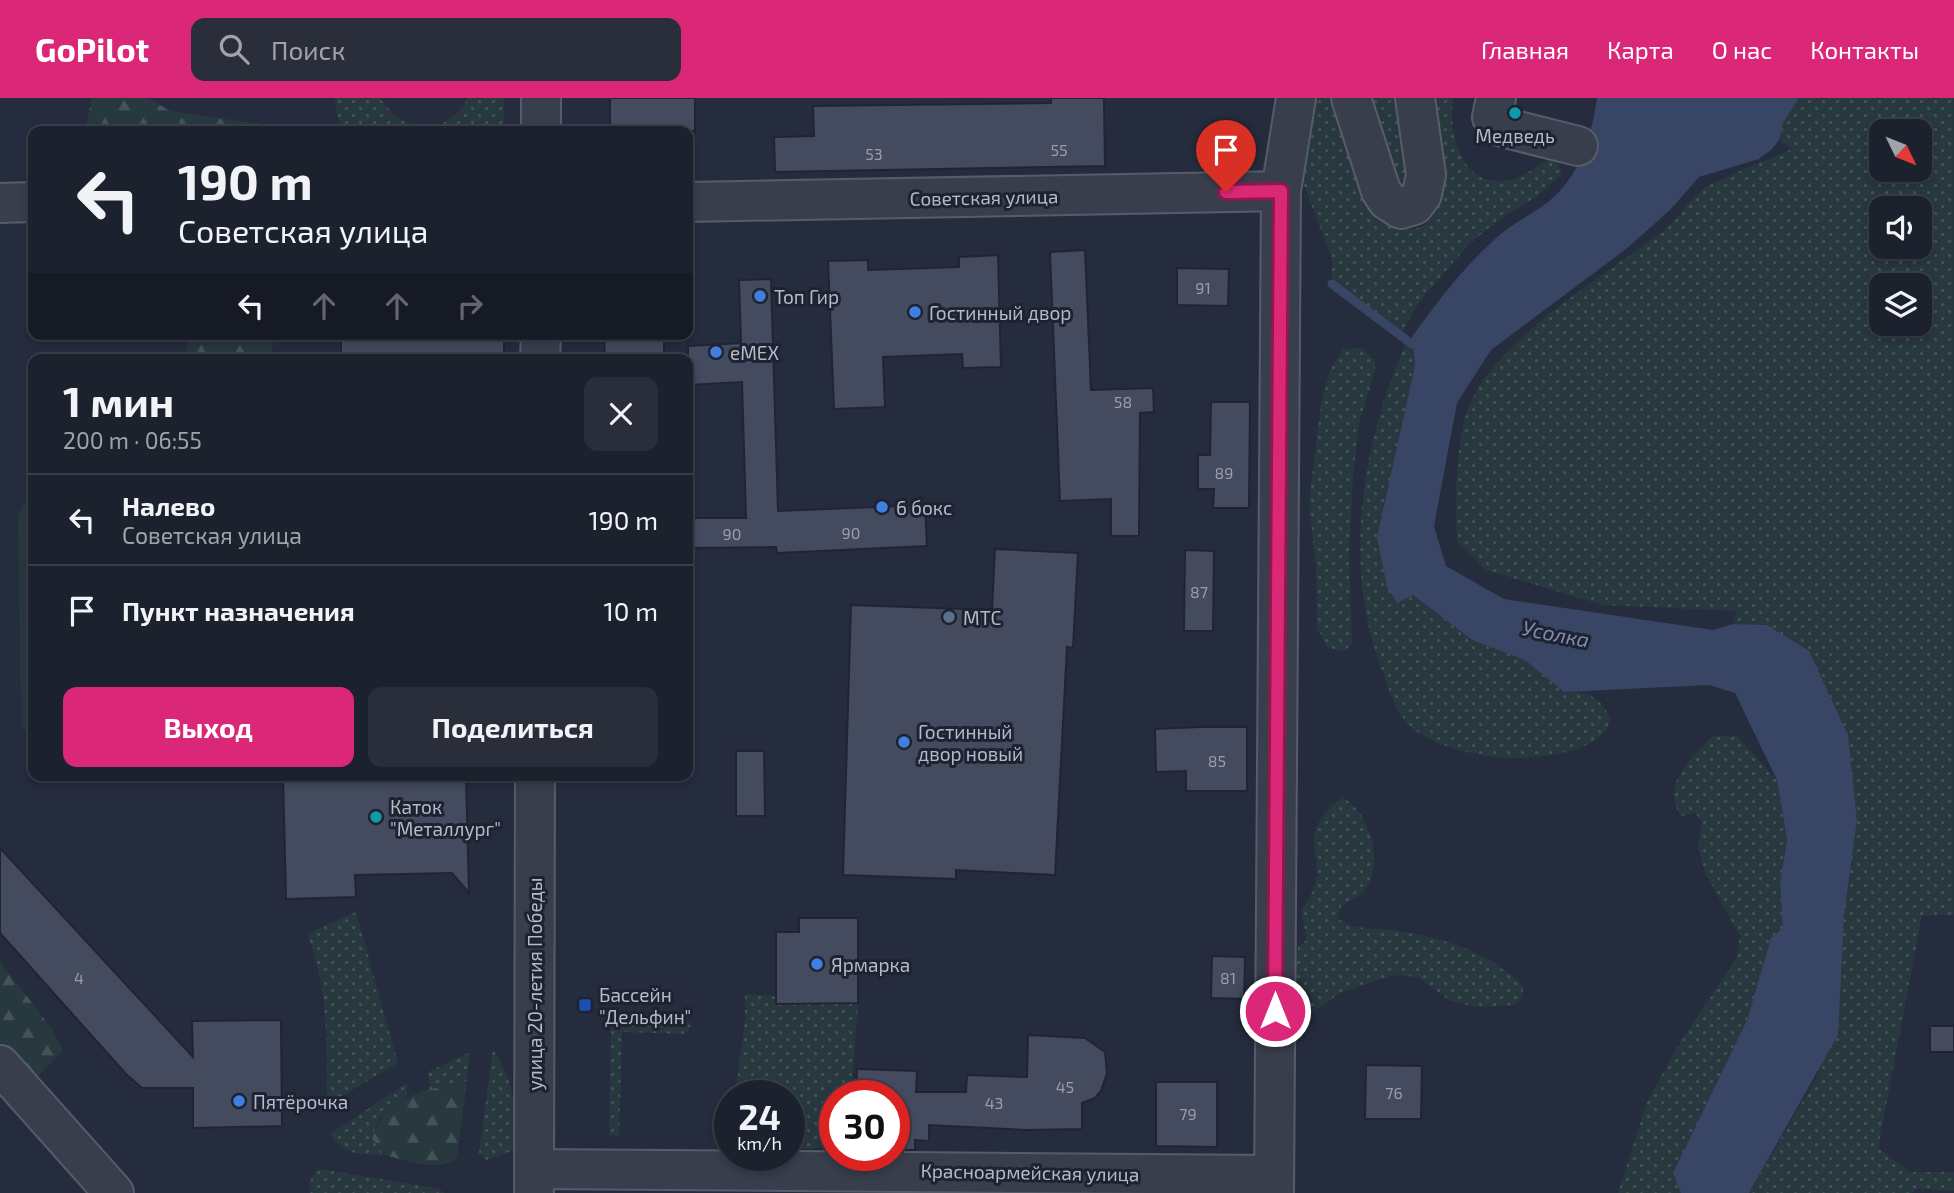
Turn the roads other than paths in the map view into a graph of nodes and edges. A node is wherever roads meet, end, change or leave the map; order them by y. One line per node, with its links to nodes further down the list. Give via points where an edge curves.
1 (541, 98): 6 (street)
2 (1296, 98): 8 (street)
3 (1351, 98): 4 (street, via 1381,191 1401,209 1414,205 1426,185)
4 (1415, 98)
5 (1496, 98): 7 (street, via 1492,117 1502,127)
6 (541, 126)
7 (1578, 146)
8 (1281, 191): 11 (street, Советская улица); 15 (street)
9 (0, 202): 10 (street)
10 (28, 202)
11 (693, 202)
12 (535, 781): 14 (street, улица 20-летия Победы)
13 (0, 1065): 16 (street)
14 (534, 1181): 15 (street, Красноармейская улица)
15 (1274, 1184)
16 (114, 1193)

